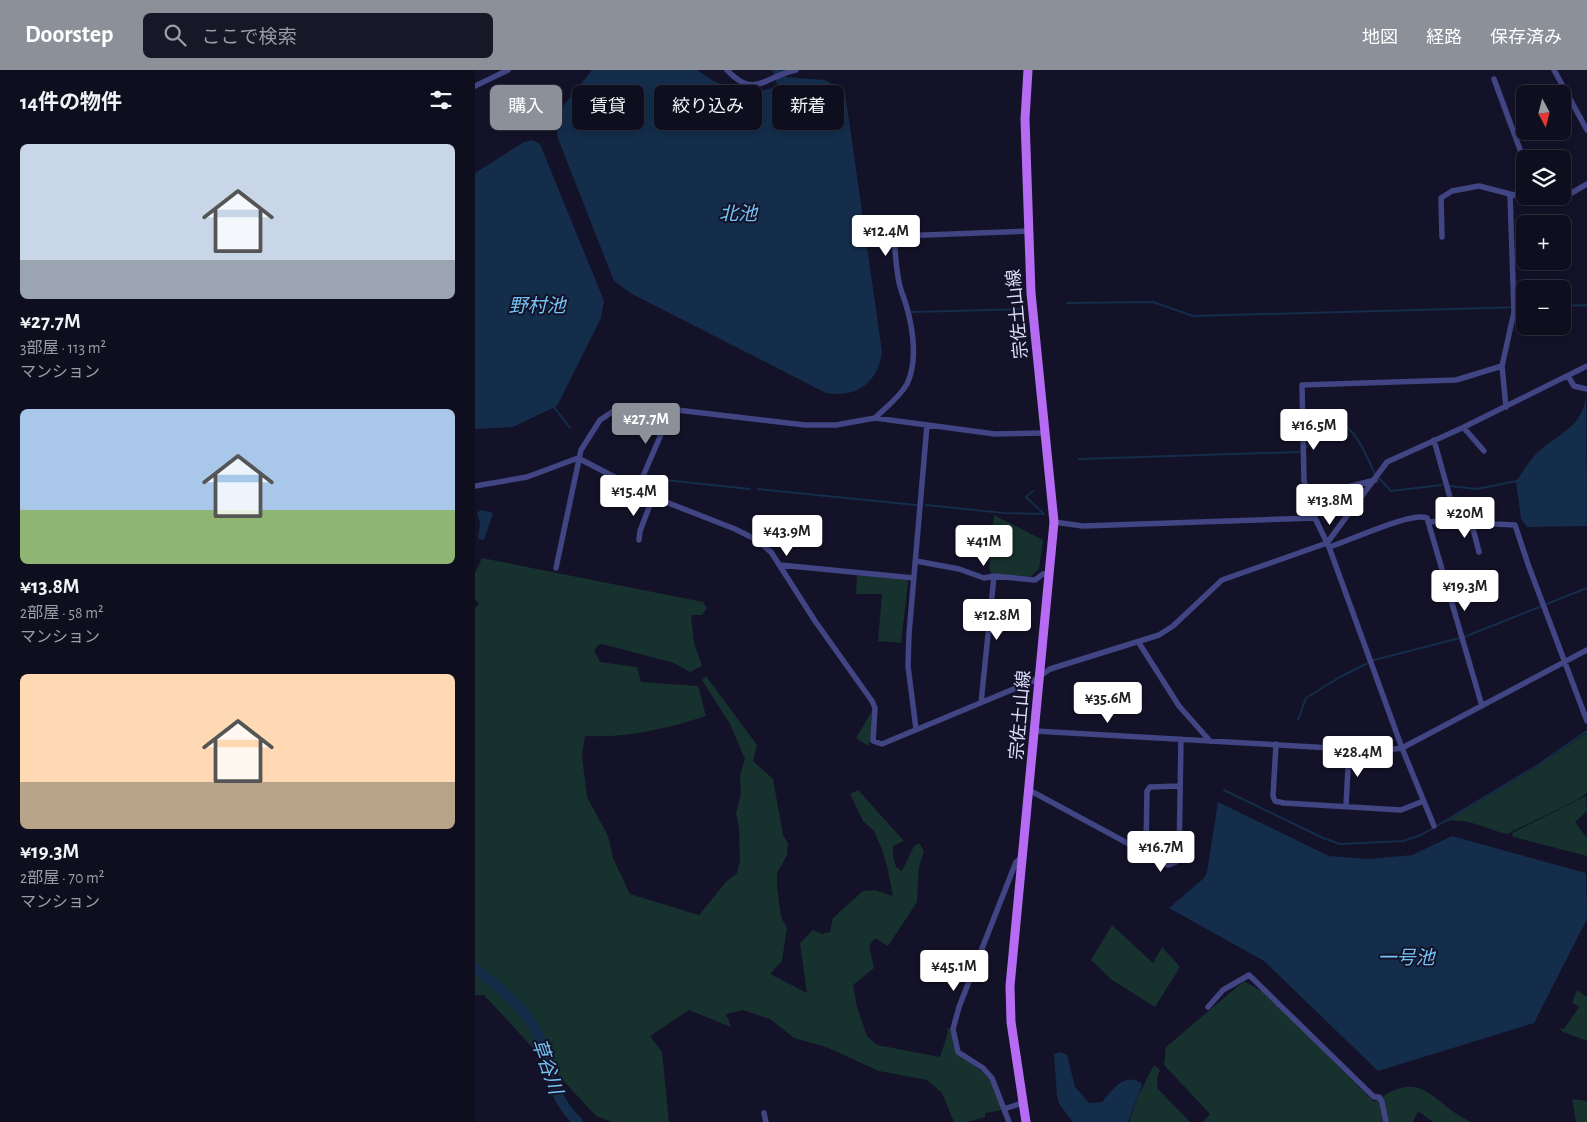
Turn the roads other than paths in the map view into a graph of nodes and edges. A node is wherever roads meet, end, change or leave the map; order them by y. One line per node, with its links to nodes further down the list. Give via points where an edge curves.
1 (508, 70): 7 (street)
2 (727, 70): 3 (street, via 741,84 748,86 760,85)
3 (796, 70)
4 (1028, 70): 14 (main road, 宗佐土山線, via 1025,119)
5 (1555, 70): 8 (street)
6 (1495, 79): 9 (street)
7 (475, 86)
8 (1587, 130)
9 (1520, 150)
10 (1587, 184): 11 (street)
11 (1571, 193)
12 (1509, 194): 13 (street); 15 (street, via 1479,186 1452,191 1441,198); 16 (street, via 1514,312)
13 (1516, 195)
14 (1028, 231): 22 (street, via 899,236 894,240 901,289 908,310 912,362 906,384 896,399); 25 (main road, 宗佐土山線, via 1031,293)
15 (1442, 237)
16 (1502, 366): 20 (street); 35 (street, via 1456,380 1302,385 1304,481)
17 (1587, 366): 18 (street)
18 (1568, 376): 19 (street, via 1574,386); 20 (street)
19 (1587, 389)
20 (1506, 407): 24 (street)
21 (673, 409): 22 (street, via 827,426); 28 (street, via 618,408 600,420); 31 (street)
22 (875, 418): 23 (street)
23 (927, 425): 25 (street, via 995,434); 44 (street)
24 (1463, 428): 26 (street); 27 (street)
25 (1046, 433): 39 (main road, 宗佐土山線)
26 (1434, 440): 29 (street, via 1387,462); 36 (street)
27 (1484, 451)
28 (578, 458): 30 (street, via 527,477); 31 (street); 46 (street)
29 (1375, 480): 32 (street); 42 (street)
30 (475, 486)
31 (637, 490): 33 (street)
32 (1335, 490)
33 (653, 497): 41 (street); 45 (street, via 755,540 771,552)
34 (1481, 501): 37 (street)
35 (1315, 518): 39 (street, via 1083,526); 42 (street)
36 (1456, 520): 38 (street); 40 (street)
37 (1486, 520): 38 (street); 52 (street, via 1515,525)
38 (1471, 521): 43 (street)
39 (1054, 522): 47 (main road, 宗佐土山線)
40 (1430, 522): 42 (street, via 1422,515); 55 (street)
41 (639, 540)
42 (1328, 545): 50 (street, via 1222,580 1166,631); 62 (street)
43 (1479, 552)
44 (916, 561): 48 (street, via 959,569 983,578); 49 (street)
45 (780, 565): 49 (street); 57 (street, via 872,701 875,708 873,741 882,744)
46 (556, 568)
47 (1050, 574): 48 (street, via 1043,574 1035,580); 53 (main road, 宗佐土山線)
48 (994, 576): 54 (street)
49 (914, 578): 57 (street, via 908,666)
50 (1139, 643): 53 (street, via 1050,669); 60 (street, via 1179,706)
51 (1587, 650): 52 (street)
52 (1565, 661): 55 (street); 56 (street)
53 (1041, 675): 54 (street); 58 (main road, 宗佐土山線)
54 (981, 704): 57 (street)
55 (1483, 706): 62 (street)
56 (1587, 721)
57 (916, 729)
58 (1035, 731): 59 (street); 65 (main road, 宗佐土山線)
59 (1181, 739): 60 (street); 64 (street)
60 (1210, 741): 61 (street)
61 (1276, 744): 63 (street); 67 (street, via 1275,801)
62 (1402, 748): 63 (street); 68 (street)
63 (1349, 749): 67 (street)
64 (1179, 786): 69 (street, via 1151,787 1147,791 1146,844); 69 (street, via 1178,860 1168,865)
65 (1029, 790): 69 (street); 70 (main road, 宗佐土山線)
66 (1421, 802): 67 (street, via 1401,810)
67 (1346, 806)
68 (1434, 826)
69 (1143, 851)
70 (1022, 857): 72 (main road, 宗佐土山線, via 1010,986 1011,1022); 73 (street, via 1016,862 953,1029 958,1052 992,1078)
71 (1208, 1007): 78 (street, via 1223,990 1249,975 1374,1097 1379,1097)
72 (1022, 1103): 73 (street); 77 (main road, 宗佐土山線)
73 (1004, 1109): 76 (street)
74 (763, 1113): 75 (street)
75 (766, 1122)
76 (1009, 1122)
77 (1026, 1122)
78 (1386, 1122)

